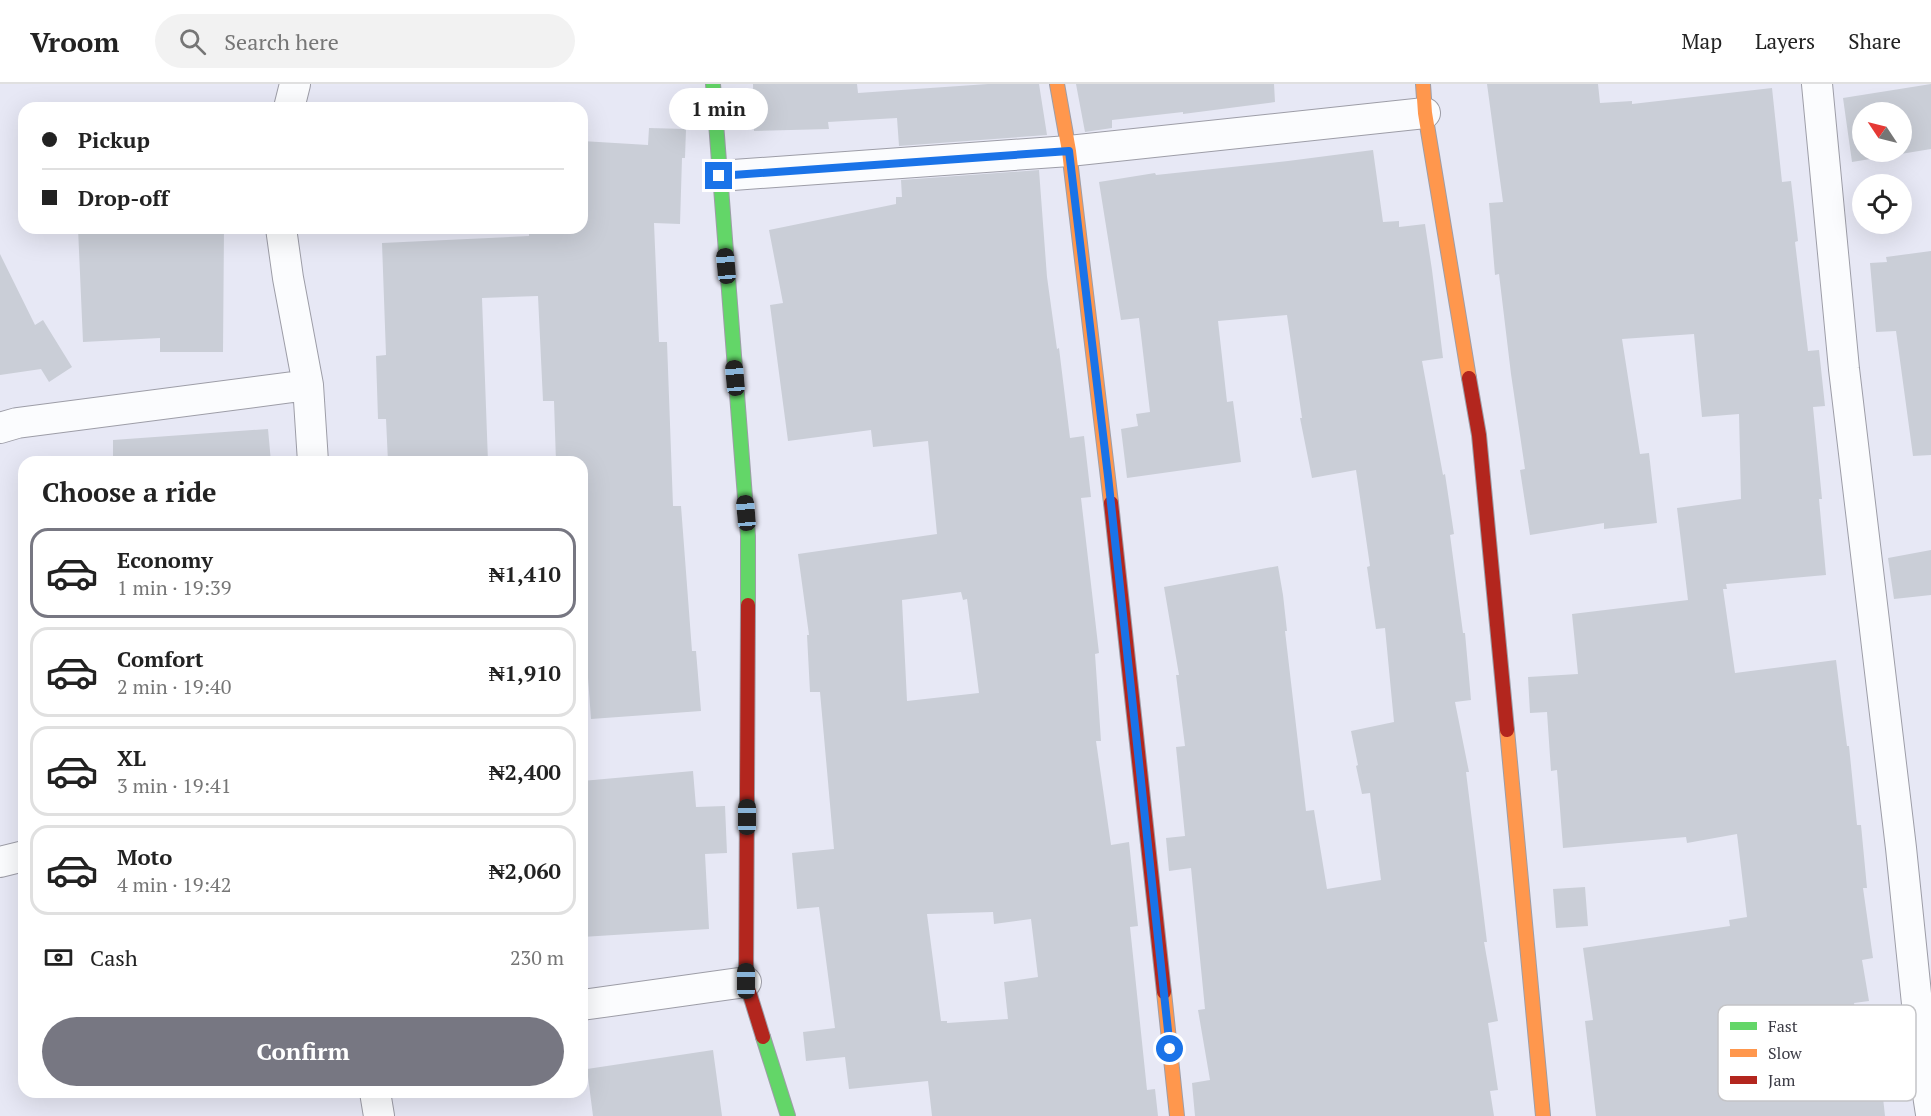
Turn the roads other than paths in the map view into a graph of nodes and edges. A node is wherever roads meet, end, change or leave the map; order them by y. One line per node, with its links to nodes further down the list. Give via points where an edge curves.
1 (295, 84): 6 (street)
2 (714, 84): 8 (street)
3 (1057, 84): 7 (street)
4 (1817, 84): 18 (street, via 1844,369)
5 (1424, 98): 7 (street); 22 (street, via 1479,435)
6 (290, 102)
7 (1069, 151): 8 (street); 21 (street)
8 (719, 176): 15 (street, via 747,536)
9 (282, 234): 10 (street)
10 (308, 385): 11 (street); 12 (street)
11 (0, 428)
12 (313, 456)
13 (18, 858): 14 (street)
14 (0, 862)
15 (746, 981): 16 (street); 20 (street)
16 (588, 1004)
17 (376, 1098): 19 (street)
18 (1931, 1114)
19 (378, 1116)
20 (788, 1116)
21 (1177, 1116)
22 (1543, 1116)

